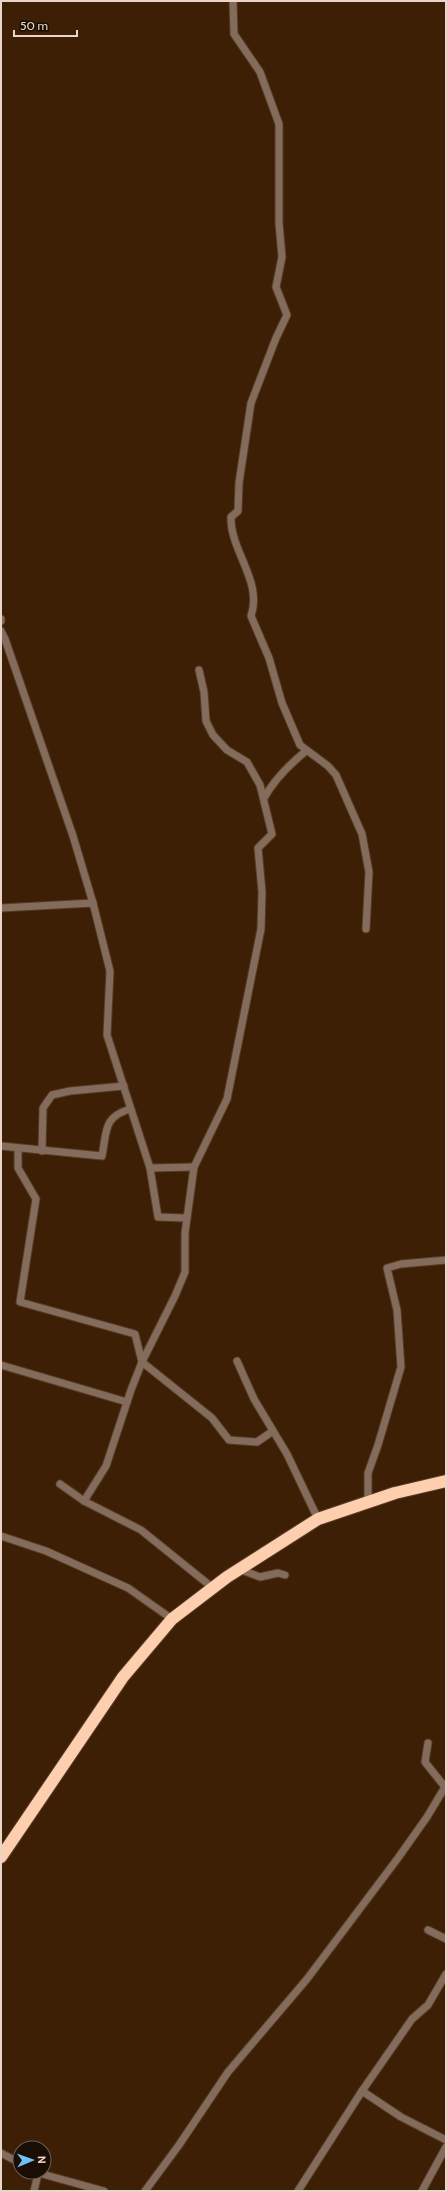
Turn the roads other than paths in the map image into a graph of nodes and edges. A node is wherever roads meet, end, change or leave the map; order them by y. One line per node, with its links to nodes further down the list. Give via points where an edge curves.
1 (233, 1): 4 (street, via 234,34 260,72 279,124 279,223 282,257 276,287 287,315 251,403 239,483 238,511 230,517 230,528 252,584 255,604 251,616 269,658 282,702 300,745)
2 (1, 632): 6 (street, via 73,836)
3 (199, 670): 5 (street, via 206,721 227,750 247,762 260,784)
4 (306, 751): 5 (street, via 294,760); 8 (street, via 328,766 336,775 362,834 370,872)
5 (264, 798): 14 (street, via 272,834 258,848 262,892 261,929 227,1099)
6 (93, 904): 7 (street); 9 (street, via 110,971 107,1035)
7 (1, 908)
8 (366, 929)
9 (124, 1086): 10 (street); 13 (street, via 52,1095 43,1108)
10 (130, 1109): 13 (street, via 116,1113 108,1123 102,1156); 15 (street)
11 (1, 1146): 12 (street)
12 (18, 1149): 13 (street); 19 (street, via 18,1168 36,1199 20,1302 135,1334)
13 (42, 1151)
14 (194, 1167): 15 (street); 16 (street)
15 (150, 1168): 16 (street, via 158,1217)
16 (186, 1218): 19 (street, via 185,1272)
17 (446, 1260): 26 (street, via 401,1264 387,1268 397,1310 401,1368 368,1473)
18 (237, 1361): 22 (street, via 254,1400)
19 (142, 1362): 21 (street); 22 (street, via 212,1418 229,1440 256,1442)
20 (1, 1365): 21 (street)
21 (127, 1402): 25 (street, via 106,1466)
22 (273, 1431): 27 (street)
23 (446, 1481): 26 (highway)
24 (60, 1484): 25 (street)
25 (84, 1501): 31 (street, via 142,1530)
26 (368, 1502): 27 (highway)
27 (318, 1519): 29 (highway)
28 (1, 1536): 32 (street, via 46,1551 128,1588)
29 (239, 1569): 30 (street, via 260,1578 278,1573); 31 (highway)
30 (285, 1575)
31 (212, 1588): 32 (highway)
32 (172, 1619): 35 (highway, via 123,1677)
33 (428, 1743): 34 (street, via 425,1762)
34 (446, 1790): 48 (street, via 307,1979 228,2072)
35 (1, 1857)
36 (428, 1930): 37 (street)
37 (446, 1938)
38 (446, 1974): 39 (street, via 428,2005 412,2019)
39 (362, 2090): 40 (street, via 401,2116); 49 (street)
40 (446, 2140)
41 (446, 2147): 50 (street)
42 (1, 2152): 43 (street)
43 (12, 2158)
44 (52, 2177): 47 (street)
45 (36, 2180): 46 (street)
46 (34, 2191)
47 (104, 2191)
48 (145, 2191)
49 (298, 2191)
50 (422, 2191)

